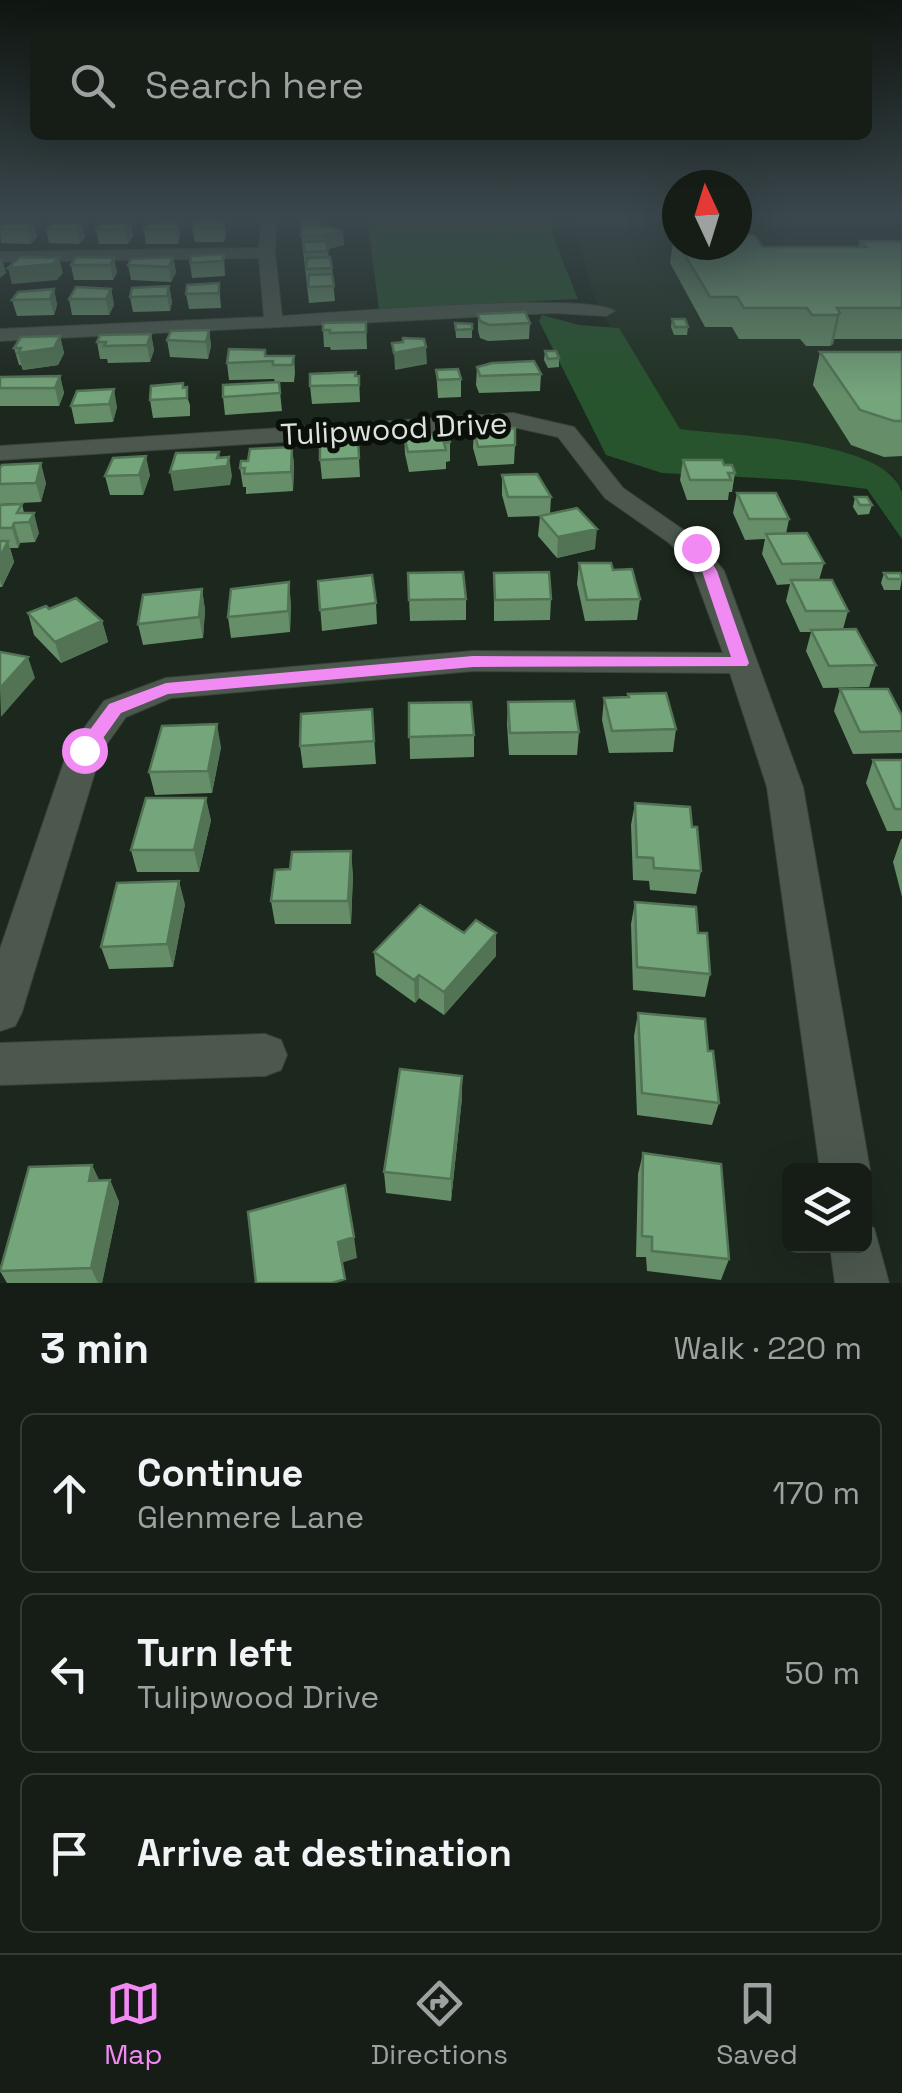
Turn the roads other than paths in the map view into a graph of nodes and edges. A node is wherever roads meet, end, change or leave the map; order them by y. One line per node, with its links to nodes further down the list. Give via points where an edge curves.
1 (269, 276): 3 (street)
2 (606, 311): 3 (street)
3 (274, 322): 4 (street)
4 (0, 335)
5 (0, 454): 6 (street, Tulipwood Drive, via 544,423 577,442 617,496 696,548)
6 (741, 663): 7 (street, via 473,662 166,688 115,708 84,750); 10 (street, Tulipwood Drive, via 786,787)
7 (0, 1012)
8 (265, 1055): 9 (street)
9 (0, 1064)
10 (844, 1163)
11 (857, 1253): 12 (street)
12 (862, 1283)

